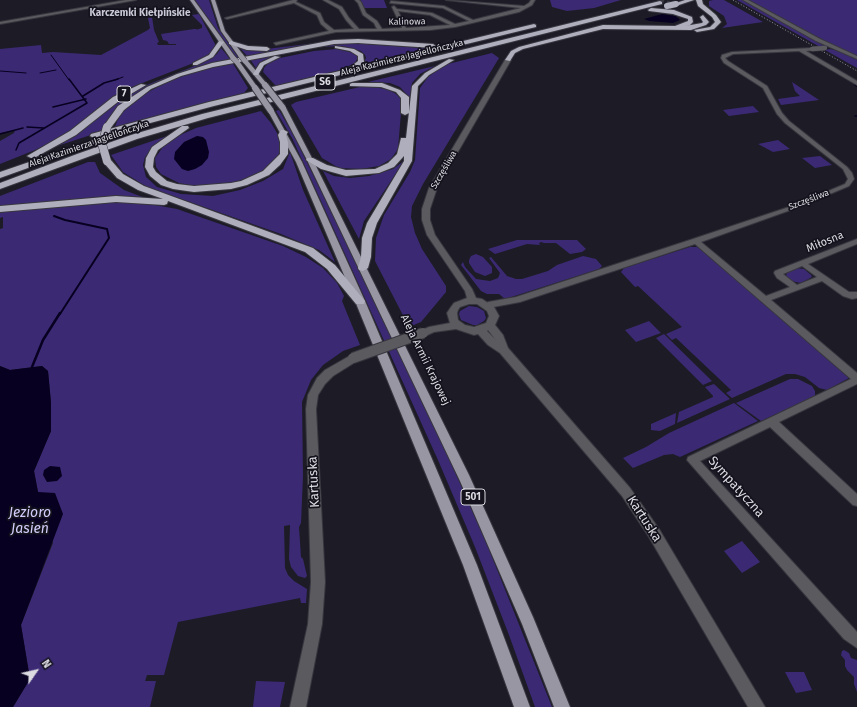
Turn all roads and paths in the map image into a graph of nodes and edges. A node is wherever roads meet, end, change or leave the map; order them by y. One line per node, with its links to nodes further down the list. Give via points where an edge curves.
1 (126, 0): 16 (street)
2 (134, 0): 16 (street)
3 (192, 0): 38 (main road, 501)
4 (213, 0): 39 (main road, 501, via 221,27)
5 (325, 0): 32 (street, via 341,8)
6 (357, 0): 33 (street, via 364,14 376,22)
7 (449, 0): 15 (street)
8 (500, 0): 19 (street)
9 (533, 0): 20 (street, Kalinowa)
10 (691, 0): 18 (highway)
11 (699, 0): 35 (highway, via 700,5 718,22 709,28)
12 (745, 0): 42 (street)
13 (294, 1): 25 (street); 36 (street, via 319,14 322,23)
14 (391, 1): 21 (street); 26 (street, via 444,7)
15 (471, 1): 19 (street)
16 (120, 2): 27 (street)
17 (657, 2): 18 (highway, Aleja Kazimierza Jagiellończyka / S6); 22 (highway, Aleja Kazimierza Jagiellończyka / S6); 56 (highway, Aleja Kazimierza Jagiellończyka / S6, via 174,119 80,147)
18 (672, 3): 23 (highway); 24 (highway)
19 (505, 5): 20 (street)
20 (525, 8): 26 (street, Kalinowa)
21 (396, 10): 29 (street, via 431,14); 34 (street)
22 (633, 10): 30 (highway); 57 (highway, Aleja Kazimierza Jagiellończyka / S6, via 192,120 80,156)
23 (651, 10): 30 (highway); 31 (highway, via 677,12 691,20 685,26)
24 (699, 15): 31 (highway, via 706,22 699,26); 35 (highway, via 709,21 710,25)
25 (227, 18)
26 (474, 22): 29 (street, Kalinowa)
27 (0, 23)
28 (537, 25): 41 (highway)
29 (455, 26): 34 (street, Kalinowa)
30 (595, 26): 31 (highway); 35 (highway); 45 (highway); 46 (highway, via 521,48 513,52)
31 (670, 27)
32 (357, 30): 33 (street, Kalinowa); 36 (street, Kalinowa)
33 (380, 30): 34 (street, Kalinowa)
34 (405, 30)
35 (691, 30)
36 (333, 32): 40 (street, Kalinowa)
37 (345, 41): 39 (highway, via 322,40 259,49); 41 (highway, via 423,46); 59 (highway, bridge, via 226,62 179,75 136,96 116,113 107,127 102,144 107,161 116,173 127,181)
38 (221, 42): 52 (main road, 501, bridge); 53 (highway, 7, via 215,52 206,59 123,95 73,133)
39 (231, 43): 48 (main road, Aleja Armii Krajowej / 501)
40 (276, 44)
41 (456, 45): 47 (highway)
42 (833, 47): 43 (street, Szczęśliwa, bridge); 44 (street)
43 (801, 50): 49 (street); 61 (street, Szczęśliwa, via 732,53 723,58 765,87 787,122 849,173 849,183 807,202)
44 (857, 58)
45 (452, 60): 50 (highway); 64 (highway, via 426,74 415,86 408,161 372,223)
46 (508, 60): 66 (street, Szczęśliwa, via 433,188 426,209 426,220 431,235)
47 (346, 71): 48 (highway, via 361,62 361,55 348,48 333,47 271,59 260,66); 53 (highway, via 143,122)
48 (256, 74): 54 (main road, Aleja Armii Krajowej / 501, bridge, via 283,108)
49 (857, 83)
50 (352, 85): 51 (highway); 54 (highway, via 386,86 405,97 401,155 383,168 355,173 336,172)
51 (185, 128): 52 (highway, via 155,149 149,167 164,183 194,190 244,183 266,173 278,164 284,154); 58 (highway, via 88,159)
52 (284, 132): 70 (main road, 501)
53 (31, 156): 55 (highway, 7)
54 (310, 160): 64 (main road, Aleja Armii Krajowej / 501)
55 (0, 168)
56 (0, 175)
57 (0, 186)
58 (0, 194)
59 (176, 202): 60 (highway, via 116,199); 70 (highway, via 309,250 332,267)
60 (0, 209)
61 (696, 241): 69 (street, Sympatyczna); 73 (street, Szczęśliwa)
62 (857, 241): 63 (street, Miłosna)
63 (802, 263): 65 (street, Miłosna); 67 (street, Miłosna, via 778,273)
64 (363, 268): 84 (main road, Aleja Armii Krajowej / 501, via 468,486)
65 (823, 278): 67 (street); 68 (street, Miłosna, via 846,294)
66 (463, 283): 71 (street, Szczęśliwa); 72 (street)
67 (796, 288): 69 (street)
68 (857, 295)
69 (765, 299): 78 (street, Sympatyczna)
70 (360, 301): 83 (main road, 501, via 470,565)
71 (473, 301): 72 (street); 73 (street)
72 (462, 302): 74 (street, via 454,309)
73 (490, 309): 75 (street, via 494,319)
74 (455, 322): 76 (street, via 468,330); 82 (street, Kartuska, bridge, via 353,358 329,372 313,395 311,409 318,582 315,624)
75 (490, 325): 76 (street); 77 (street, Kartuska, via 500,338)
76 (480, 330): 77 (street, Kartuska, via 491,342)
77 (504, 350): 85 (street, Kartuska, via 626,492 654,533)
78 (857, 379): 79 (street, Sympatyczna)
79 (771, 421): 80 (street); 81 (street, Sympatyczna, via 692,460)
80 (857, 501)
81 (857, 641)
82 (298, 707)
83 (522, 707)
84 (562, 707)
85 (757, 707)

